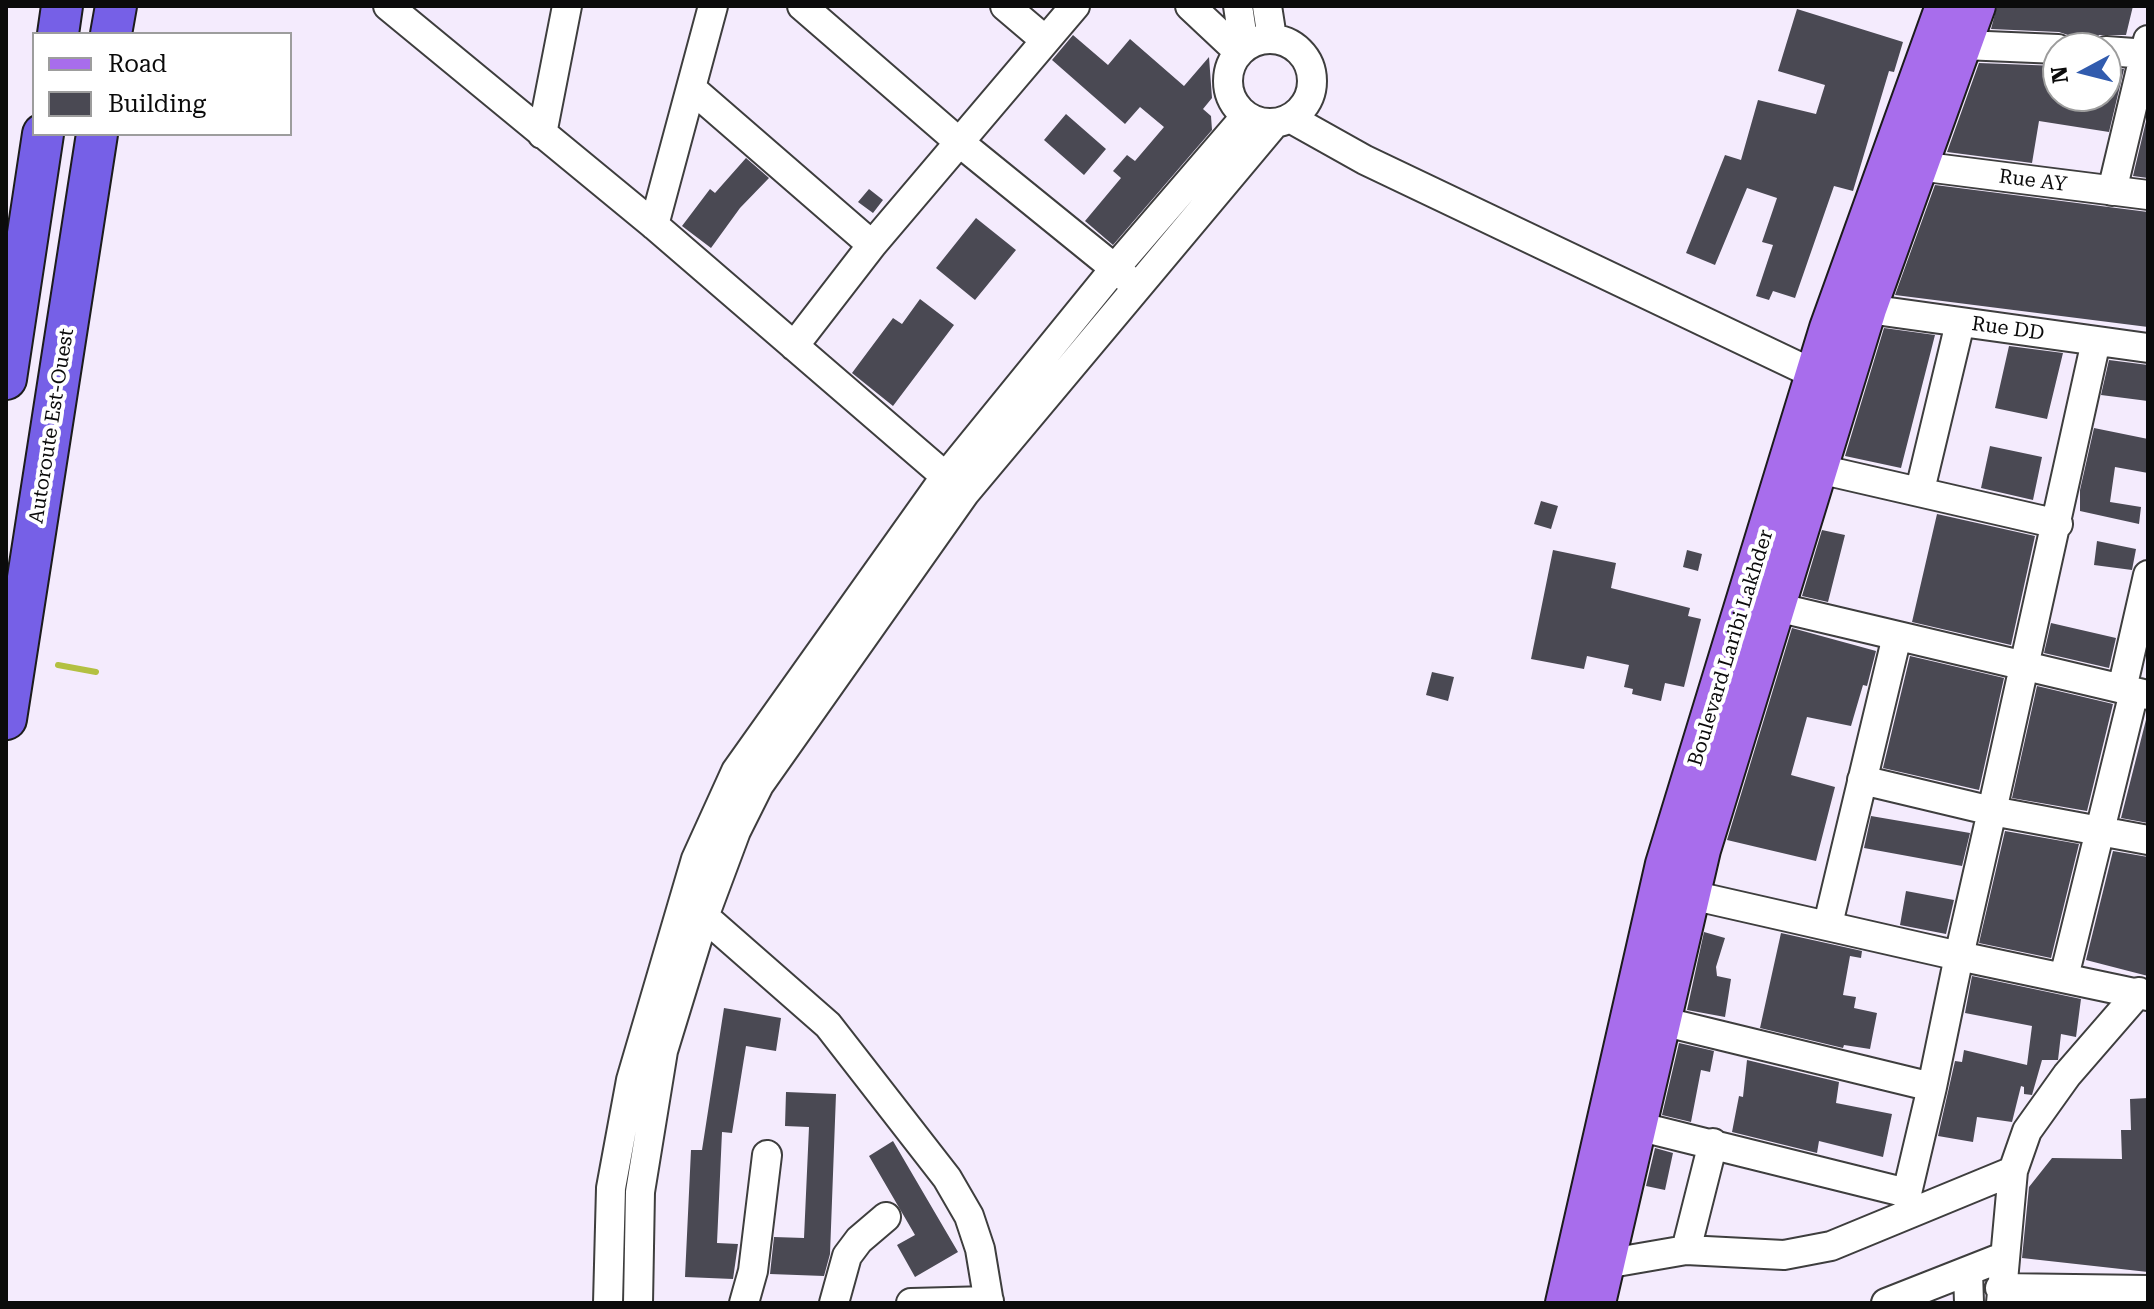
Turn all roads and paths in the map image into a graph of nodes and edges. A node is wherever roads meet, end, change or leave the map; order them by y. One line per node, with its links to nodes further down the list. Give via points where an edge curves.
1 (62, 6): 14 (highway)
2 (116, 6): 15 (highway)
3 (388, 6): 26 (street)
4 (567, 6): 26 (street)
5 (713, 6): 23 (street)
6 (802, 6): 29 (street)
7 (1005, 6): 17 (street)
8 (1075, 6): 17 (street)
9 (1190, 6): 20 (street)
10 (1238, 6): 20 (street)
11 (1267, 6): 16 (street)
12 (1944, 6): 36 (main road, Boulevard Laribi Lakhder)
13 (1977, 6): 18 (main road, Boulevard Laribi Lakhder)
14 (58, 32)
15 (111, 32)
16 (1272, 38): 20 (street); 25 (street, via 1294,46 1312,77 1307,101)
17 (1045, 40): 29 (street)
18 (1963, 45): 19 (street); 30 (main road, Boulevard Laribi Lakhder)
19 (2042, 48)
20 (1242, 49): 24 (street, via 1228,73 1228,85)
21 (2147, 49): 22 (street); 31 (street)
22 (2122, 50)
23 (691, 88): 33 (street); 34 (street)
24 (1246, 116): 25 (street); 35 (street)
25 (1283, 120): 35 (street); 41 (street)
26 (542, 134): 33 (street)
27 (43, 136): 42 (highway)
28 (97, 136): 52 (highway, Autoroute Est-Ouest)
29 (959, 142): 34 (street); 35 (street)
30 (1918, 166): 31 (street, Rue AY); 36 (main road, Boulevard Laribi Lakhder)
31 (2112, 191): 32 (street, Rue AY)
32 (2148, 195)
33 (654, 225): 39 (street)
34 (872, 245): 39 (street)
35 (1126, 277): 44 (street)
36 (1853, 305): 37 (street, Rue DD); 41 (main road, Boulevard Laribi Lakhder); 43 (main road, Boulevard Laribi Lakhder)
37 (1960, 323): 38 (street, Rue DD); 45 (street)
38 (2096, 341): 40 (street, Rue DD); 46 (street)
39 (794, 346): 44 (street)
40 (2148, 348)
41 (1814, 374): 82 (main road, Boulevard Laribi Lakhder, via 1664,864)
42 (6, 379)
43 (1819, 469): 45 (street); 48 (main road, Boulevard Laribi Lakhder)
44 (955, 485): 58 (street, via 759,785)
45 (1920, 490): 46 (street)
46 (2058, 524): 50 (street)
47 (2148, 575): 51 (street)
48 (1776, 607): 49 (street); 57 (main road, Boulevard Laribi Lakhder)
49 (1897, 636): 50 (street); 53 (street)
50 (2025, 666): 51 (street); 54 (street)
51 (2135, 692): 55 (street)
52 (6, 719)
53 (1862, 780): 54 (street); 59 (street)
54 (1992, 811): 55 (street); 60 (street)
55 (2097, 830): 56 (street); 61 (street)
56 (2148, 840)
57 (1691, 895): 59 (street); 63 (main road, Boulevard Laribi Lakhder)
58 (694, 906): 76 (street, via 828,1025 947,1178 969,1216); 77 (street, via 631,1080 611,1188); 78 (street, via 651,1109 640,1192)
59 (1828, 924): 60 (street)
60 (1959, 956): 61 (street); 64 (street)
61 (2064, 977): 62 (street)
62 (2143, 994): 68 (street, via 2059,1086 2027,1131)
63 (1661, 1021): 64 (street); 65 (main road, Boulevard Laribi Lakhder)
64 (1932, 1087): 66 (street, via 1907,1193)
65 (1637, 1126): 66 (street); 72 (main road, Boulevard Laribi Lakhder)
66 (1713, 1143): 70 (street)
67 (767, 1155): 79 (street)
68 (2013, 1171): 70 (street, via 1831,1246 1784,1255); 71 (street)
69 (886, 1217): 80 (street, via 847,1256)
70 (1686, 1250): 72 (street)
71 (2003, 1257): 73 (street); 75 (street)
72 (1605, 1264): 83 (main road, Boulevard Laribi Lakhder)
73 (1968, 1271): 84 (street); 85 (street)
74 (2148, 1290): 75 (street)
75 (2001, 1295)
76 (989, 1302): 81 (street)
77 (608, 1303)
78 (638, 1303)
79 (744, 1303)
80 (834, 1303)
81 (911, 1303)
82 (1564, 1303)
83 (1597, 1303)
84 (1886, 1303)
85 (1969, 1303)

